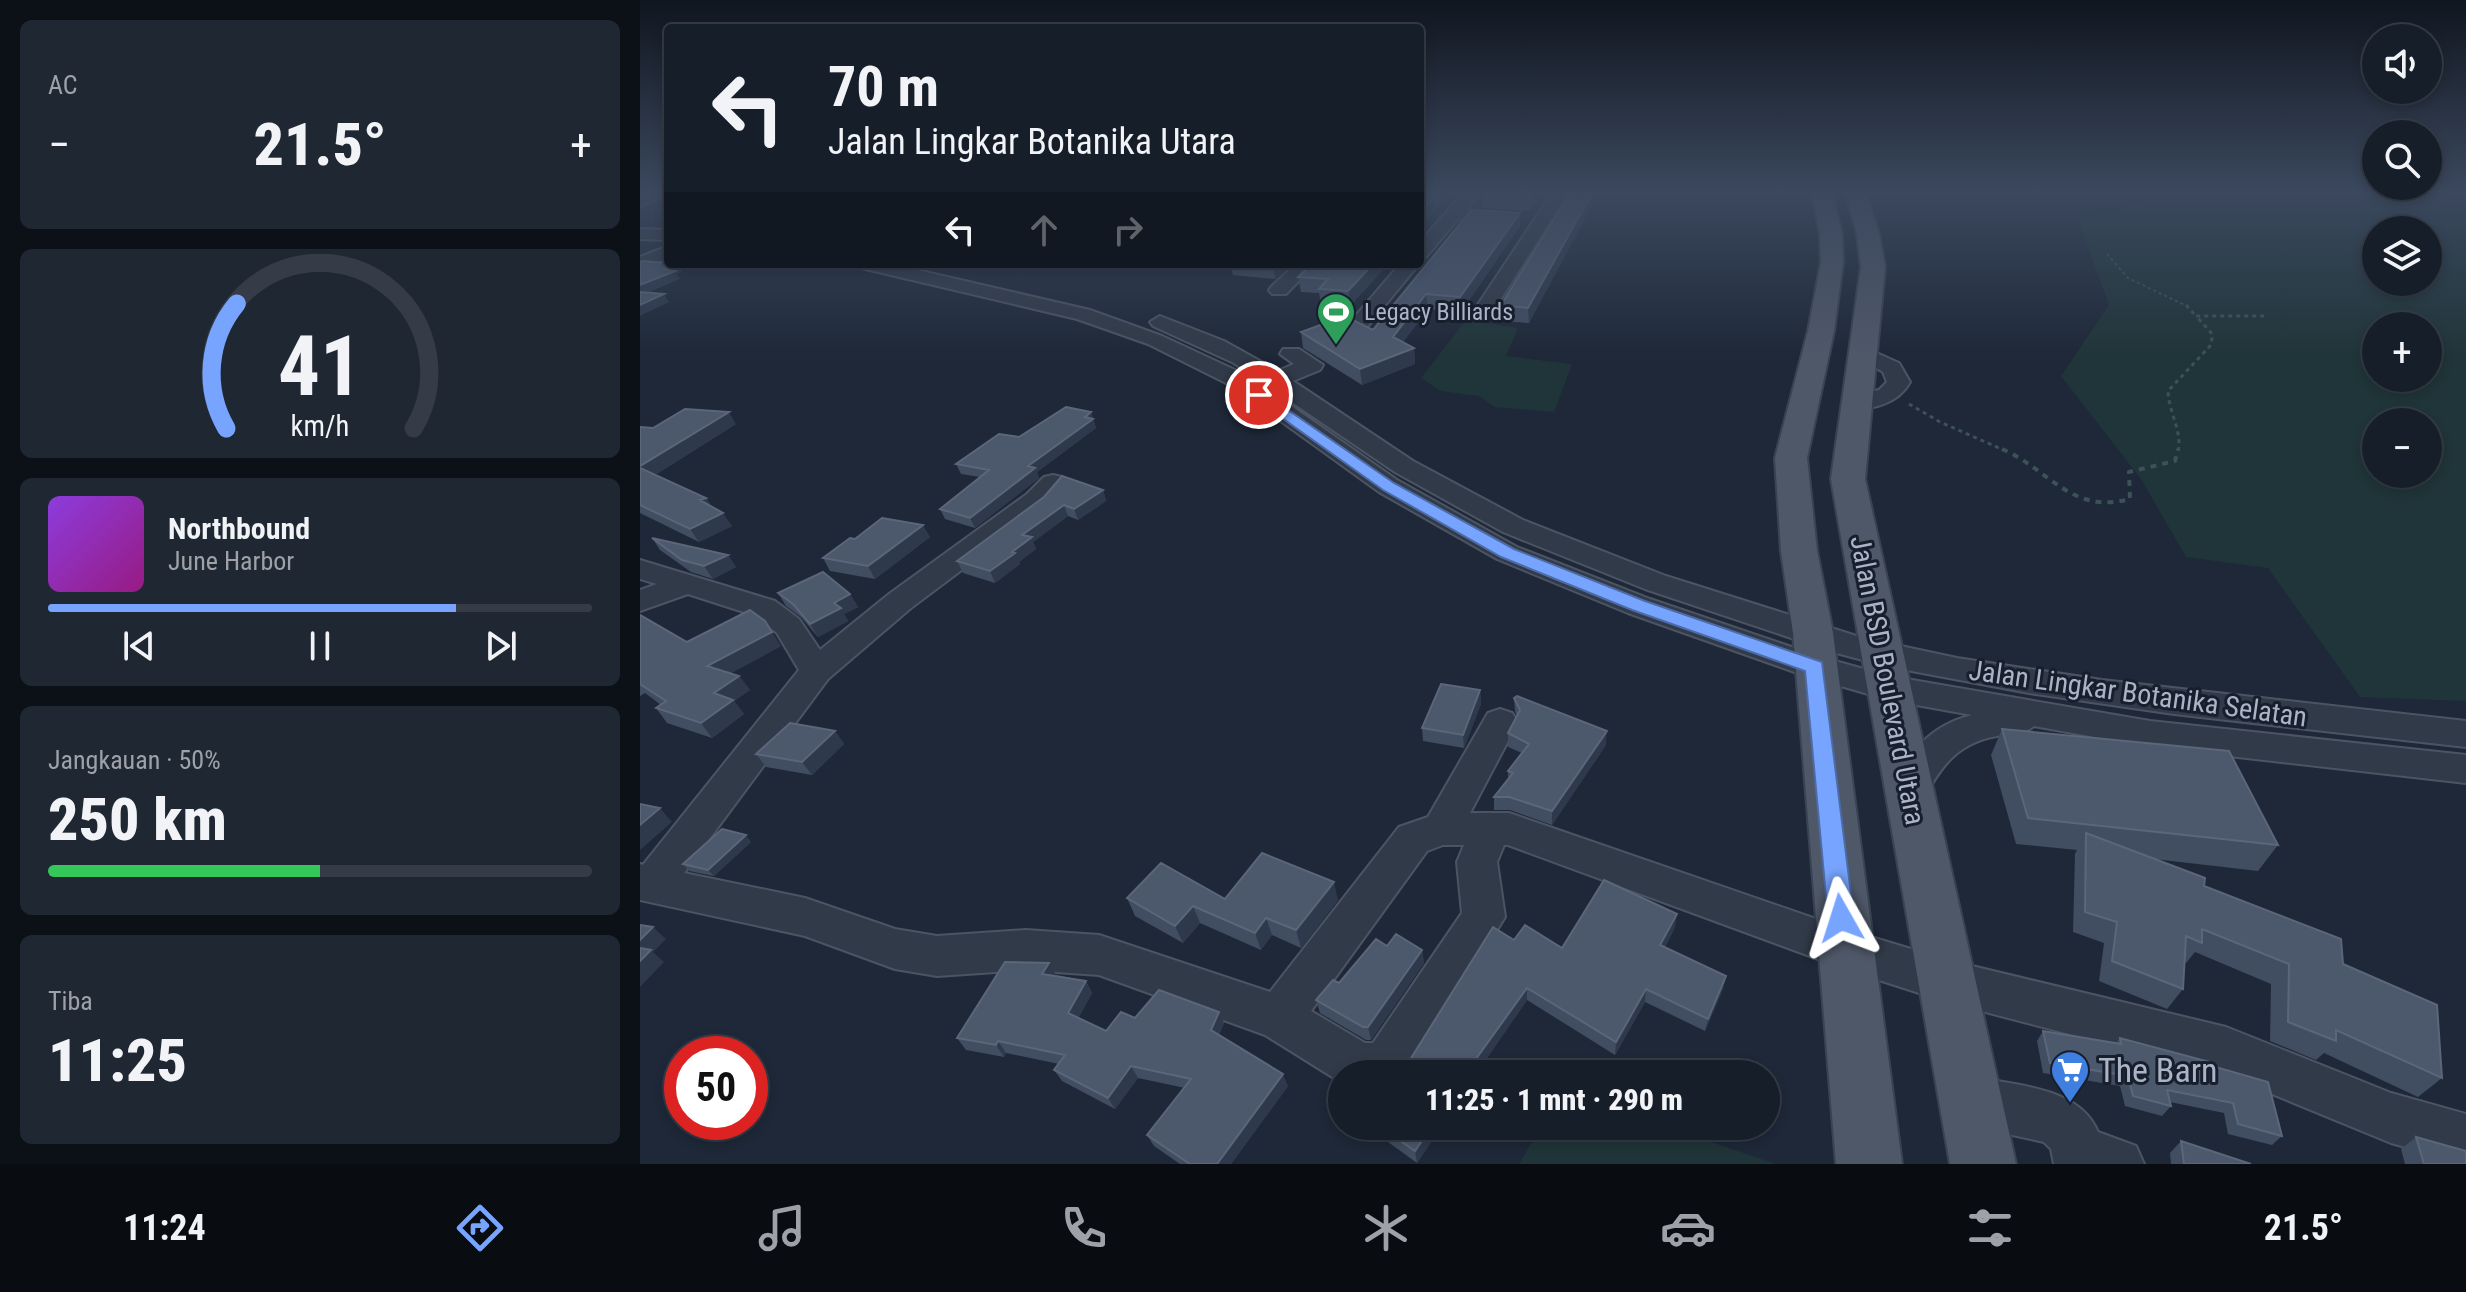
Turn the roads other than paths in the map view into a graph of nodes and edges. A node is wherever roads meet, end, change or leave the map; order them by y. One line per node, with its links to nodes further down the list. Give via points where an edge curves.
1 (1525, 247): 12 (street)
2 (1831, 247): 22 (main road, via 1821,331 1791,458)
3 (1870, 247): 14 (main road, Jalan BSD Boulevard Utara, via 1873,267)
4 (664, 253): 5 (street)
5 (640, 264)
6 (888, 268): 11 (street)
7 (949, 268): 11 (street)
8 (1302, 268): 10 (street)
9 (1407, 268): 13 (street)
10 (1279, 290)
11 (1054, 299): 16 (street, via 1176,328); 22 (street, via 1240,381 1388,486 1507,553 1639,606)
12 (1481, 315)
13 (1360, 323)
14 (1863, 353): 17 (main road, Jalan BSD Boulevard Utara); 17 (street, via 1899,374 1901,382 1898,390)
15 (1291, 354): 16 (street, via 1312,365)
16 (1278, 379): 22 (street, via 1413,472 1530,534)
17 (1872, 399): 24 (main road, Jalan BSD Boulevard Utara, via 1848,479)
18 (1053, 483): 23 (street)
19 (640, 569): 20 (street)
20 (687, 584): 21 (street); 23 (street, via 764,608 788,626)
21 (640, 601)
22 (1814, 650): 24 (street); 33 (main road)
23 (816, 671): 32 (street)
24 (1886, 671): 25 (street, Jalan Lingkar Botanika Selatan); 27 (street, Jalan Lingkar Botanika Selatan); 29 (main road, Jalan BSD Boulevard Utara)
25 (2045, 716): 28 (street, Jalan Lingkar Botanika Selatan, via 2150,734); 29 (street, via 1967,728 1949,736 1925,760)
26 (1500, 722): 30 (street)
27 (2466, 734)
28 (2466, 769)
29 (1909, 790): 34 (main road, Jalan BSD Boulevard Utara)
30 (1442, 829): 31 (street); 35 (street, via 1413,839)
31 (1490, 831): 33 (street, via 1509,829); 35 (street, via 1477,862 1484,917 1389,1061 1360,1067)
32 (646, 883): 35 (street, via 805,917 895,949 937,956 1026,950 1099,955)
33 (1845, 949): 34 (street); 39 (main road)
34 (1947, 981): 36 (main road, Jalan BSD Boulevard Utara); 37 (street, via 2226,1051 2391,1118)
35 (1279, 1017)
36 (1971, 1101): 38 (street, via 2058,1120); 40 (main road, Jalan BSD Boulevard Utara)
37 (2466, 1139)
38 (2092, 1160)
39 (1869, 1164)
40 (1983, 1164)

